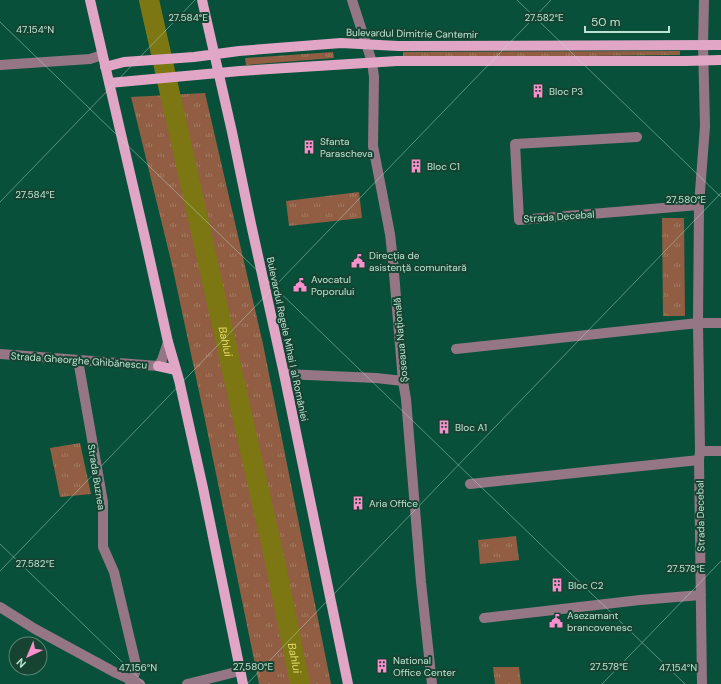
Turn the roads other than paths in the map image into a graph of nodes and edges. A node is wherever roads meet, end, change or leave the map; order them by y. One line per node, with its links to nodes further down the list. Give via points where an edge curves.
1 (90, 0): 9 (main road)
2 (202, 0): 8 (main road, Bulevardul Regele Mihai I al României)
3 (352, 0): 5 (street, Șoseaua Națională)
4 (704, 0): 6 (street, Strada Decebal)
5 (367, 45): 6 (main road, Bulevardul Dimitrie Cantemir); 8 (main road, Bulevardul Dimitrie Cantemir, via 341,43); 12 (street, Șoseaua Națională)
6 (703, 45): 7 (main road, Bulevardul Dimitrie Cantemir); 10 (street, Strada Decebal)
7 (721, 45)
8 (214, 54): 14 (main road, Bulevardul Dimitrie Cantemir, via 124,62); 15 (main road, Bulevardul Regele Mihai I al României)
9 (102, 55): 13 (street, via 90,59); 14 (main road)
10 (704, 60): 11 (main road); 12 (main road); 18 (street, Strada Decebal, via 705,126)
11 (721, 60)
12 (372, 62): 15 (main road); 28 (street, Șoseaua Națională, via 373,146 391,241)
13 (0, 65)
14 (105, 67): 16 (main road)
15 (218, 73): 16 (main road); 27 (main road, Bulevardul Regele Mihai I al României)
16 (109, 83): 21 (main road)
17 (637, 137): 18 (street, Strada Decebal, via 514,144 519,220)
18 (699, 205): 19 (street, Strada Decebal)
19 (698, 323): 20 (street); 22 (street); 30 (street, Strada Decebal)
20 (721, 323)
21 (168, 342): 25 (street); 26 (main road)
22 (456, 349)
23 (0, 354): 24 (street, Strada Gheorghe Ghibănescu)
24 (78, 360): 25 (street, Strada Gheorghe Ghibănescu); 36 (street, Strada Buznea, via 103,502 103,547 114,572 136,665)
25 (158, 366): 26 (main road)
26 (176, 370): 35 (main road)
27 (284, 374): 28 (street); 39 (main road, Bulevardul Regele Mihai I al României)
28 (403, 381): 40 (street, Șoseaua Națională)
29 (721, 451): 30 (street)
30 (700, 456): 31 (street); 32 (street, Strada Decebal)
31 (470, 484)
32 (701, 595): 34 (street); 41 (street, Strada Decebal)
33 (0, 607): 36 (street)
34 (484, 618)
35 (240, 671): 37 (street); 38 (main road)
36 (134, 683)
37 (188, 684)
38 (243, 684)
39 (348, 684)
40 (432, 684)
41 (702, 684)

